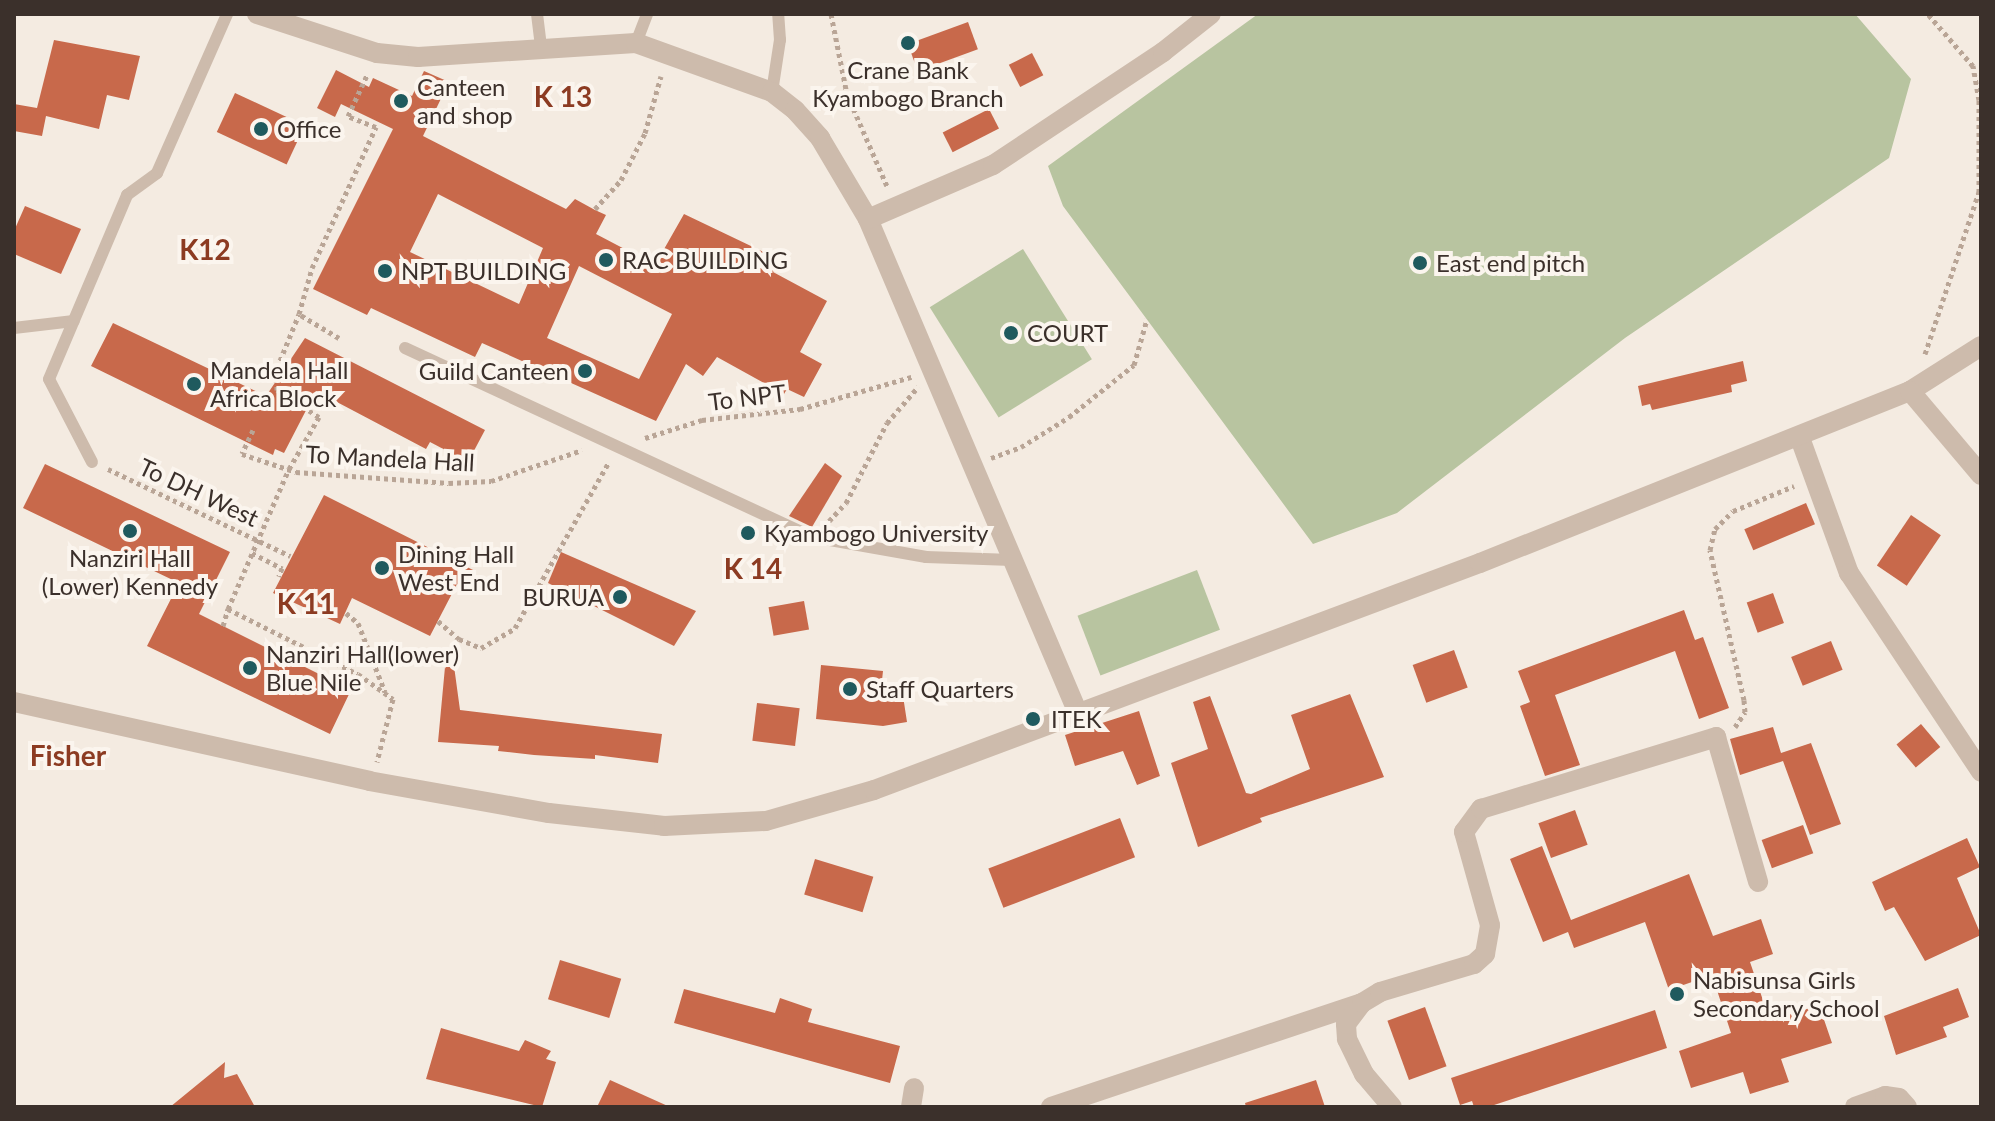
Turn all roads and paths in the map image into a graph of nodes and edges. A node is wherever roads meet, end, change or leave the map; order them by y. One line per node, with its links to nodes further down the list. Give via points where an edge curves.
1 (227, 14): 19 (lane, via 157,173 127,195)
2 (257, 14): 11 (street)
3 (537, 14): 10 (lane)
4 (647, 14): 9 (lane)
5 (778, 14): 13 (lane)
6 (831, 14): 14 (path, via 847,94)
7 (1211, 14): 14 (street, via 1126,78 993,165)
8 (1928, 14): 25 (path, via 1973,66 1979,100 1979,192 1950,288)
9 (636, 43): 10 (street); 12 (street)
10 (541, 46): 11 (street, via 418,57)
11 (377, 53): 17 (path, via 348,116 376,127 312,268)
12 (672, 53): 13 (street); 15 (path, via 653,94 645,133 621,180)
13 (772, 92): 16 (street, via 820,138)
14 (895, 206): 16 (street)
15 (595, 209)
16 (868, 219): 24 (street)
17 (299, 314): 21 (path); 35 (path, via 277,368 277,390 319,417)
18 (1147, 319): 34 (path, via 1134,365 1021,447)
19 (74, 321): 20 (lane); 32 (lane, via 49,379)
20 (14, 328)
21 (339, 338)
22 (1981, 346): 25 (street)
23 (405, 348): 29 (lane)
24 (931, 371): 29 (path, To NPT, via 800,409 702,420); 34 (street); 38 (path, via 887,423 846,503)
25 (1910, 391): 27 (street); 36 (street)
26 (253, 430): 35 (path, To Mandela Hall, via 242,454)
27 (1800, 438): 37 (street); 50 (street)
28 (579, 441): 30 (path)
29 (612, 445): 30 (path, To NPT); 38 (lane)
30 (590, 447): 31 (path); 35 (path, To Mandela Hall, via 491,481 449,483)
31 (609, 461): 33 (path); 46 (path, via 515,628 481,648 459,639)
32 (92, 462): 39 (path, To DH West)
33 (617, 466)
34 (971, 466): 42 (street)
35 (289, 469): 39 (path)
36 (1981, 475)
37 (1813, 478): 51 (path, via 1733,511 1715,529 1710,550 1745,712 1737,725); 52 (street, via 1849,573)
38 (813, 537): 42 (lane, via 926,557)
39 (258, 539): 40 (path); 41 (path, To DH West)
40 (252, 553): 43 (path, via 282,568); 44 (path)
41 (290, 556)
42 (1012, 560): 50 (street)
43 (279, 576)
44 (228, 609): 47 (path); 48 (path, via 358,674)
45 (346, 613): 48 (path, via 358,623)
46 (438, 621)
47 (223, 626)
48 (385, 693): 53 (path, via 393,699 386,740)
49 (14, 702): 53 (street)
50 (1077, 711): 53 (street, via 862,794 766,821 664,826 549,813)
51 (1716, 737): 54 (street); 55 (street, via 1481,809 1464,832 1490,925 1485,954 1474,964 1380,992)
52 (1981, 772)
53 (369, 781)
54 (1758, 882)
55 (1362, 1003): 56 (street); 57 (street, via 1346,1024 1347,1039 1364,1074)
56 (1051, 1107)
57 (1392, 1107)
58 (1855, 1107): 59 (street, via 1885,1096 1899,1098)
59 (1907, 1107)

